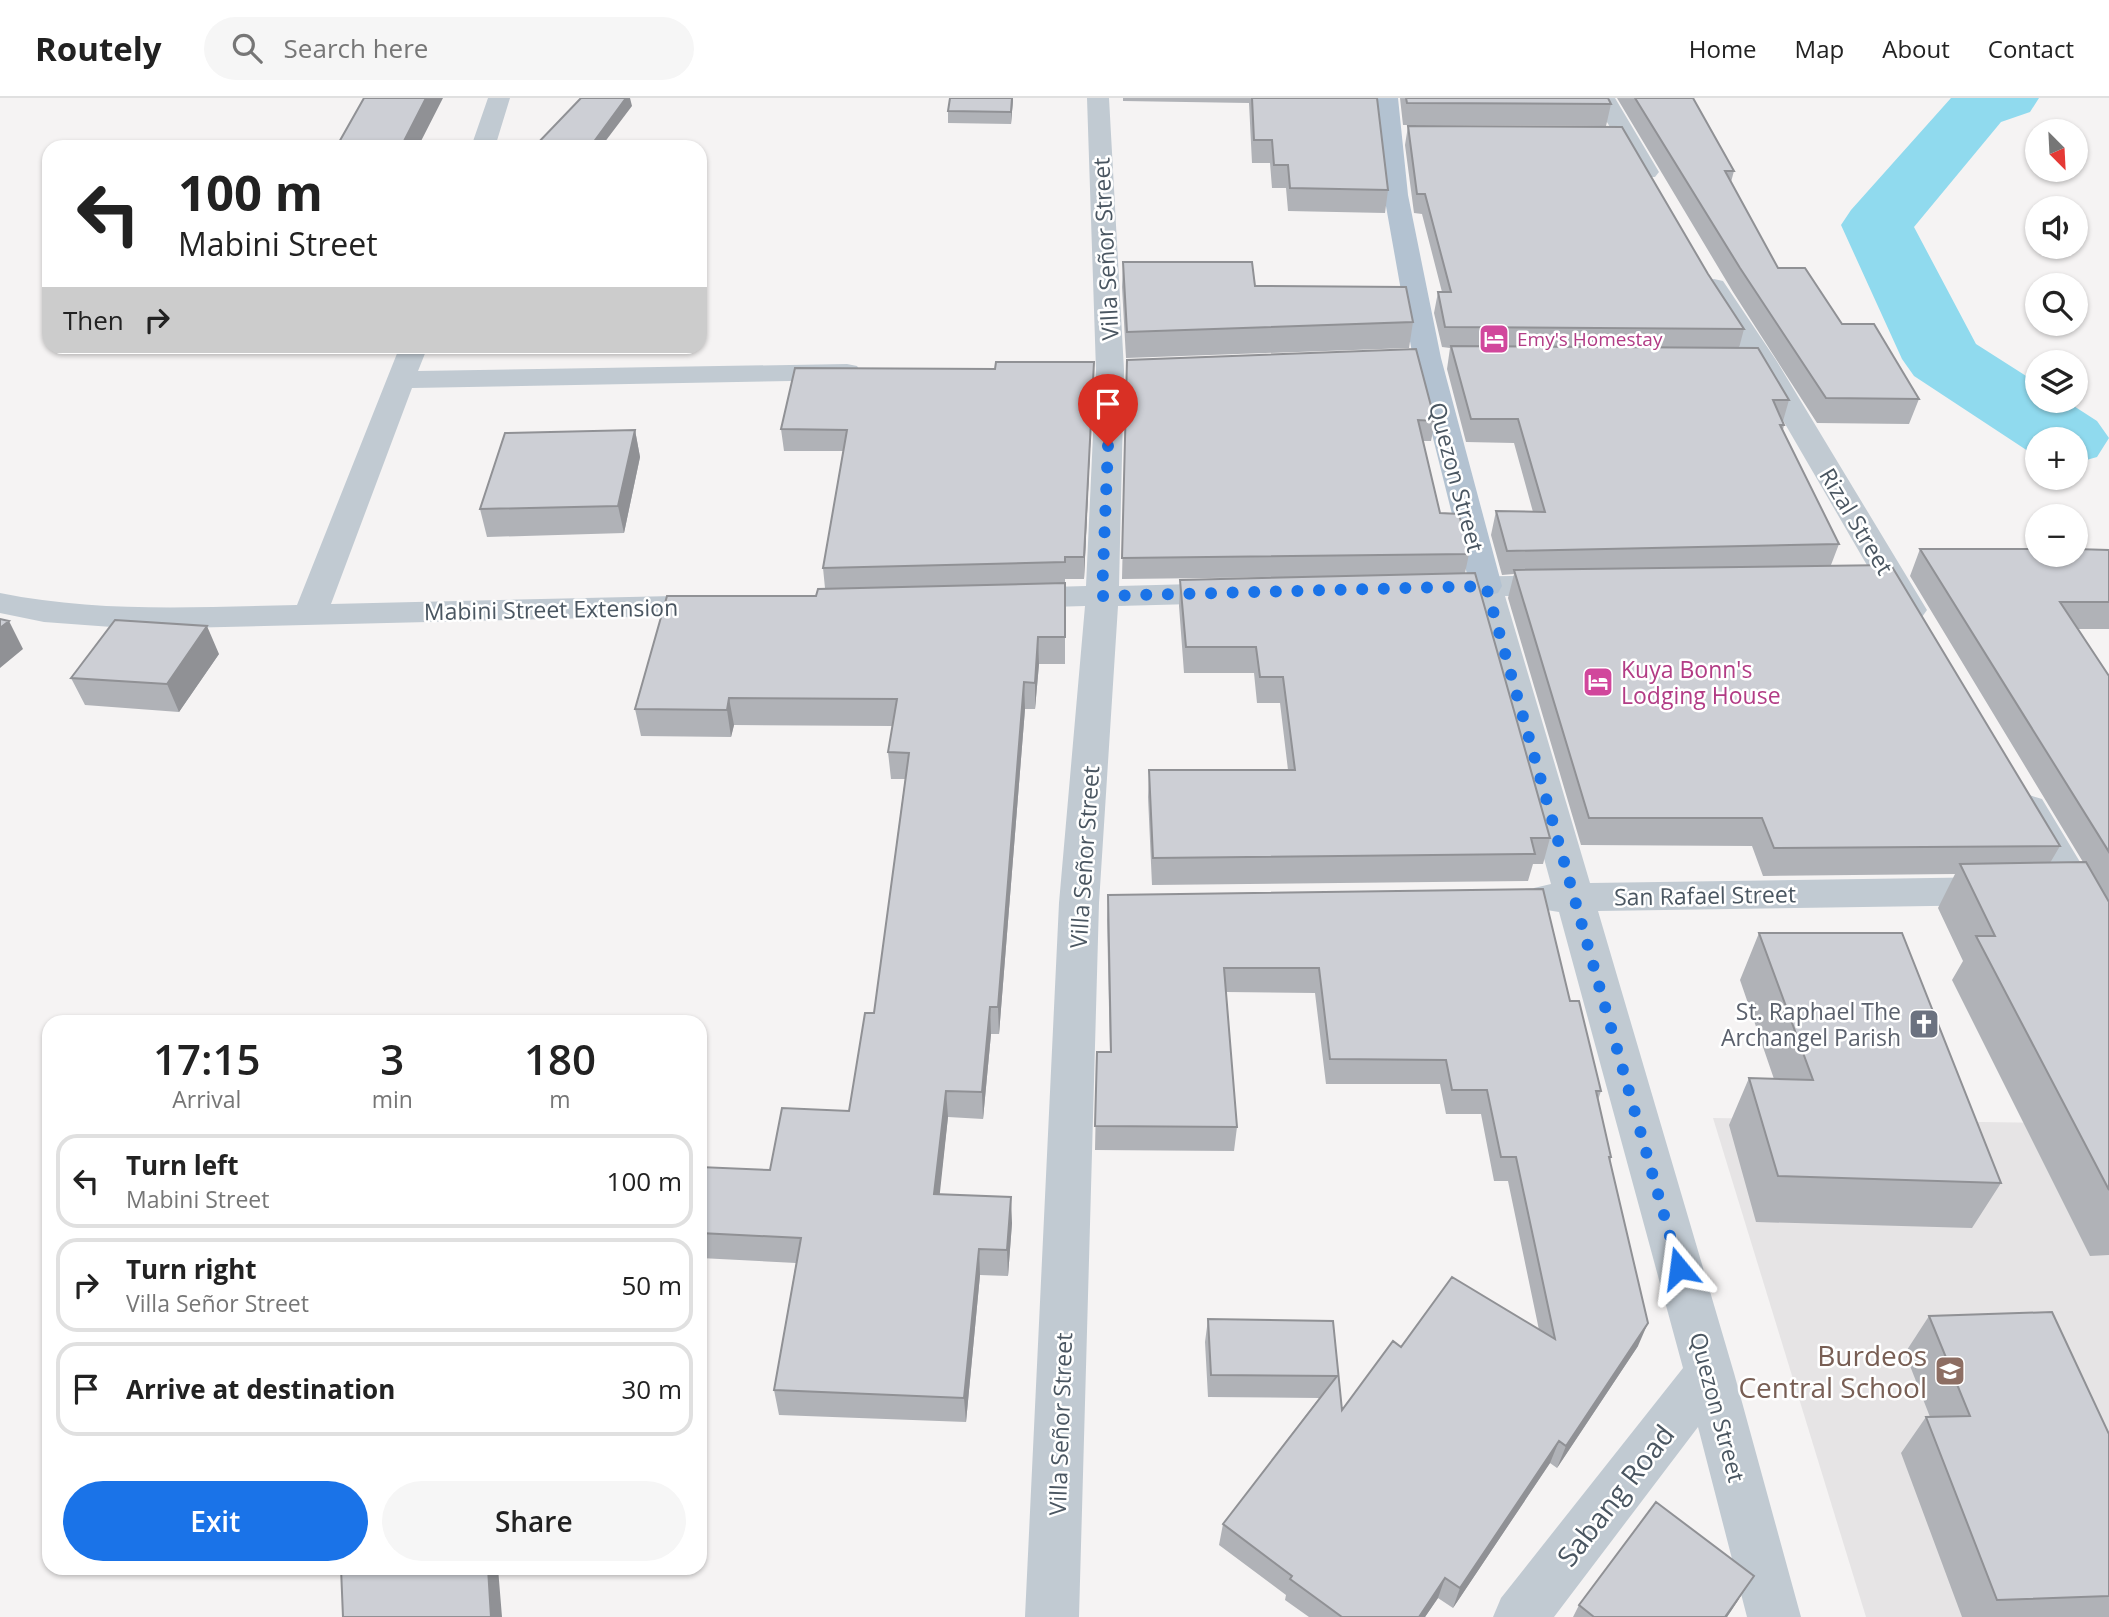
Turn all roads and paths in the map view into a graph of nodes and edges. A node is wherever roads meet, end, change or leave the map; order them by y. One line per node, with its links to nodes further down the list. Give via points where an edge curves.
1 (499, 98): 9 (street)
2 (1098, 98): 23 (street, Villa Señor Street, via 1110,370)
3 (1387, 98): 5 (main road, Quezon Street)
4 (1604, 98): 8 (street)
5 (1390, 135): 6 (street); 14 (main road, Quezon Street)
6 (1418, 136)
7 (1598, 136): 8 (street)
8 (1626, 136): 10 (street)
9 (484, 140)
10 (1661, 197)
11 (1703, 269): 17 (street, Rizal Street, via 1748,360)
12 (411, 354): 16 (street)
13 (1454, 358): 14 (street)
14 (1413, 359): 20 (main road, Quezon Street)
15 (874, 372): 16 (street)
16 (402, 380): 27 (street)
17 (1891, 579): 18 (street); 28 (street, Rizal Street)
18 (1851, 580)
19 (1594, 584): 20 (street)
20 (1486, 586): 21 (street); 31 (street, Quezon Street)
21 (1417, 588)
22 (1266, 592): 23 (street)
23 (1102, 596): 24 (street); 34 (street, Villa Señor Street)
24 (977, 599)
25 (0, 603): 27 (street, Mabini Street Extension, via 44,612 139,619)
26 (741, 605): 27 (street, Mabini Street Extension)
27 (310, 615)
28 (1927, 639)
29 (2013, 782): 30 (street)
30 (2078, 890): 31 (street, San Rafael Street); 35 (street)
31 (1574, 897): 32 (street, San Rafael Street); 36 (street, Quezon Street)
32 (1519, 898)
33 (1121, 902): 34 (street)
34 (1079, 903): 37 (street, Villa Señor Street)
35 (2109, 944)
36 (1709, 1373): 38 (street, Sabang Road); 39 (street, Quezon Street)
37 (1052, 1617)
38 (1520, 1617)
39 (1774, 1617)

